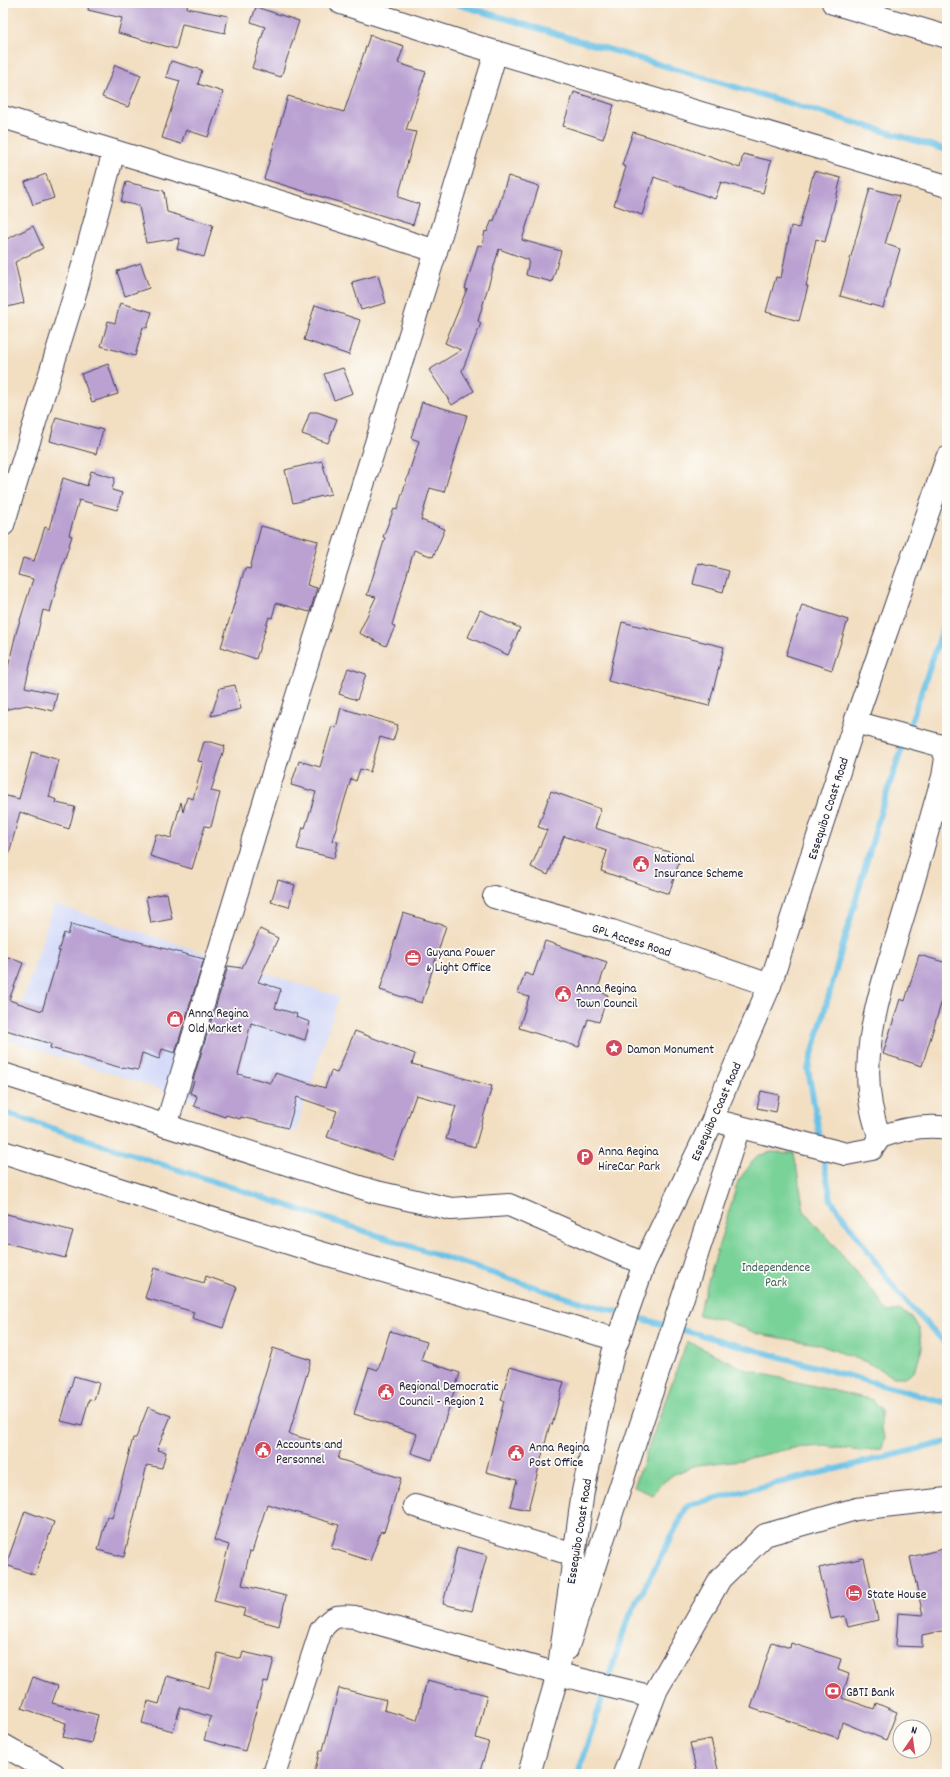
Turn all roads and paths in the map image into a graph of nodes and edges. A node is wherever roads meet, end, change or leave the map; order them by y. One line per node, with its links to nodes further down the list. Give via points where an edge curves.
1 (341, 3): 4 (street)
2 (833, 3): 3 (street)
3 (947, 37)
4 (496, 52): 7 (street); 8 (street)
5 (3, 117): 6 (street)
6 (114, 151): 8 (street); 10 (street, via 76,287)
7 (947, 186)
8 (436, 251): 16 (street, via 280,747)
9 (947, 458): 11 (street, Essequibo Coast Road)
10 (3, 525)
11 (855, 722): 13 (street, Essequibo Coast Road); 19 (street, via 942,746 946,758 943,777 885,975 871,1036 867,1064 869,1098 873,1120)
12 (494, 897): 13 (street, GPL Access Road, via 612,931)
13 (770, 985): 15 (street, Essequibo Coast Road)
14 (3, 1074): 16 (street)
15 (713, 1120): 17 (street); 21 (street, Essequibo Coast Road)
16 (166, 1126): 21 (street, via 372,1190 451,1209 509,1205)
17 (739, 1127): 19 (street, via 846,1154 872,1149); 26 (street)
18 (947, 1128): 19 (street, via 910,1128)
19 (880, 1137)
20 (3, 1152): 22 (street, via 298,1246)
21 (641, 1272): 22 (street, Essequibo Coast Road)
22 (620, 1333): 25 (street, Essequibo Coast Road, via 613,1353 583,1491)
23 (947, 1499): 27 (street, via 856,1509 765,1535 720,1579)
24 (415, 1506): 25 (street)
25 (574, 1555): 26 (street, Essequibo Coast Road)
26 (558, 1674): 27 (street); 30 (street, via 355,1617 342,1615 329,1619 321,1630); 31 (street, Essequibo Coast Road)
27 (653, 1697): 32 (street)
28 (3, 1745): 29 (street)
29 (54, 1774)
30 (274, 1774)
31 (529, 1774)
32 (624, 1774)

